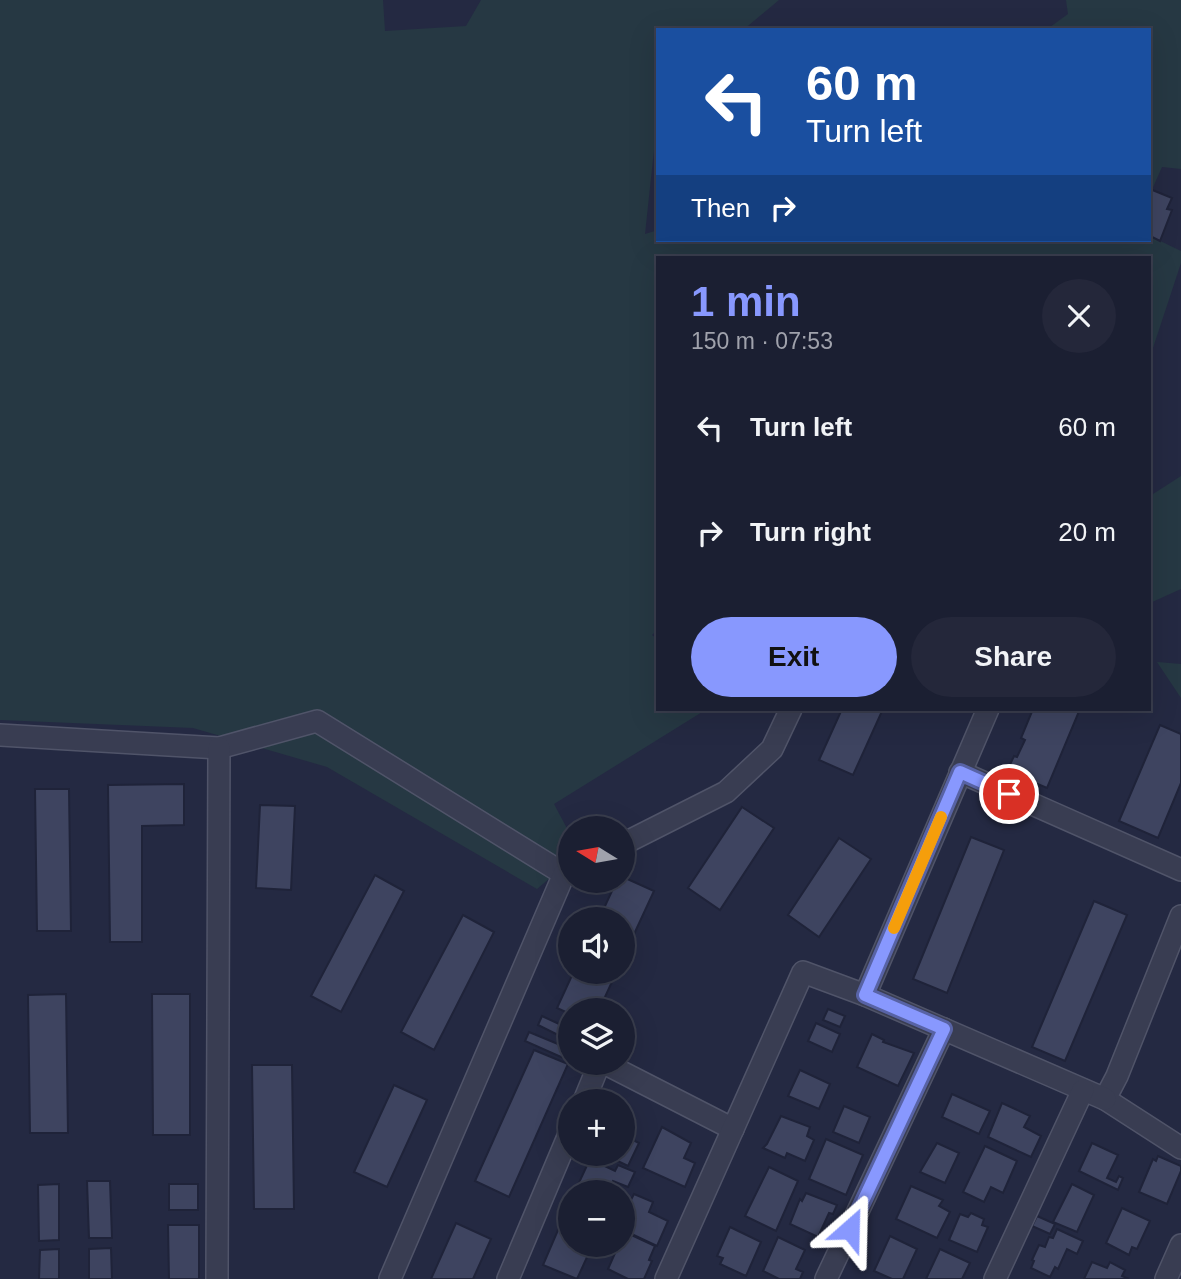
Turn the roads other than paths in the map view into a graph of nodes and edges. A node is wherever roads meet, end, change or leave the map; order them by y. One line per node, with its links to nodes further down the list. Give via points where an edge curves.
1 (790, 711): 6 (street, via 772,749 726,792)
2 (987, 711): 5 (street)
3 (0, 735): 4 (street)
4 (219, 748): 7 (street, via 317,721); 20 (street)
5 (960, 772): 8 (street); 11 (street)
6 (635, 838)
7 (558, 867)
8 (1181, 870)
9 (558, 893): 21 (street)
10 (1181, 916): 15 (street)
11 (865, 995): 12 (street); 16 (street, via 803,972)
12 (944, 1029): 14 (street); 24 (street)
13 (627, 1075): 16 (street)
14 (1083, 1090): 15 (street); 25 (street)
15 (1105, 1099): 17 (street)
16 (733, 1129): 23 (street)
17 (1181, 1148)
18 (558, 1160): 22 (street)
19 (1181, 1245): 26 (street)
20 (217, 1279)
21 (390, 1279)
22 (508, 1279)
23 (666, 1279)
24 (826, 1279)
25 (995, 1279)
26 (1166, 1279)

